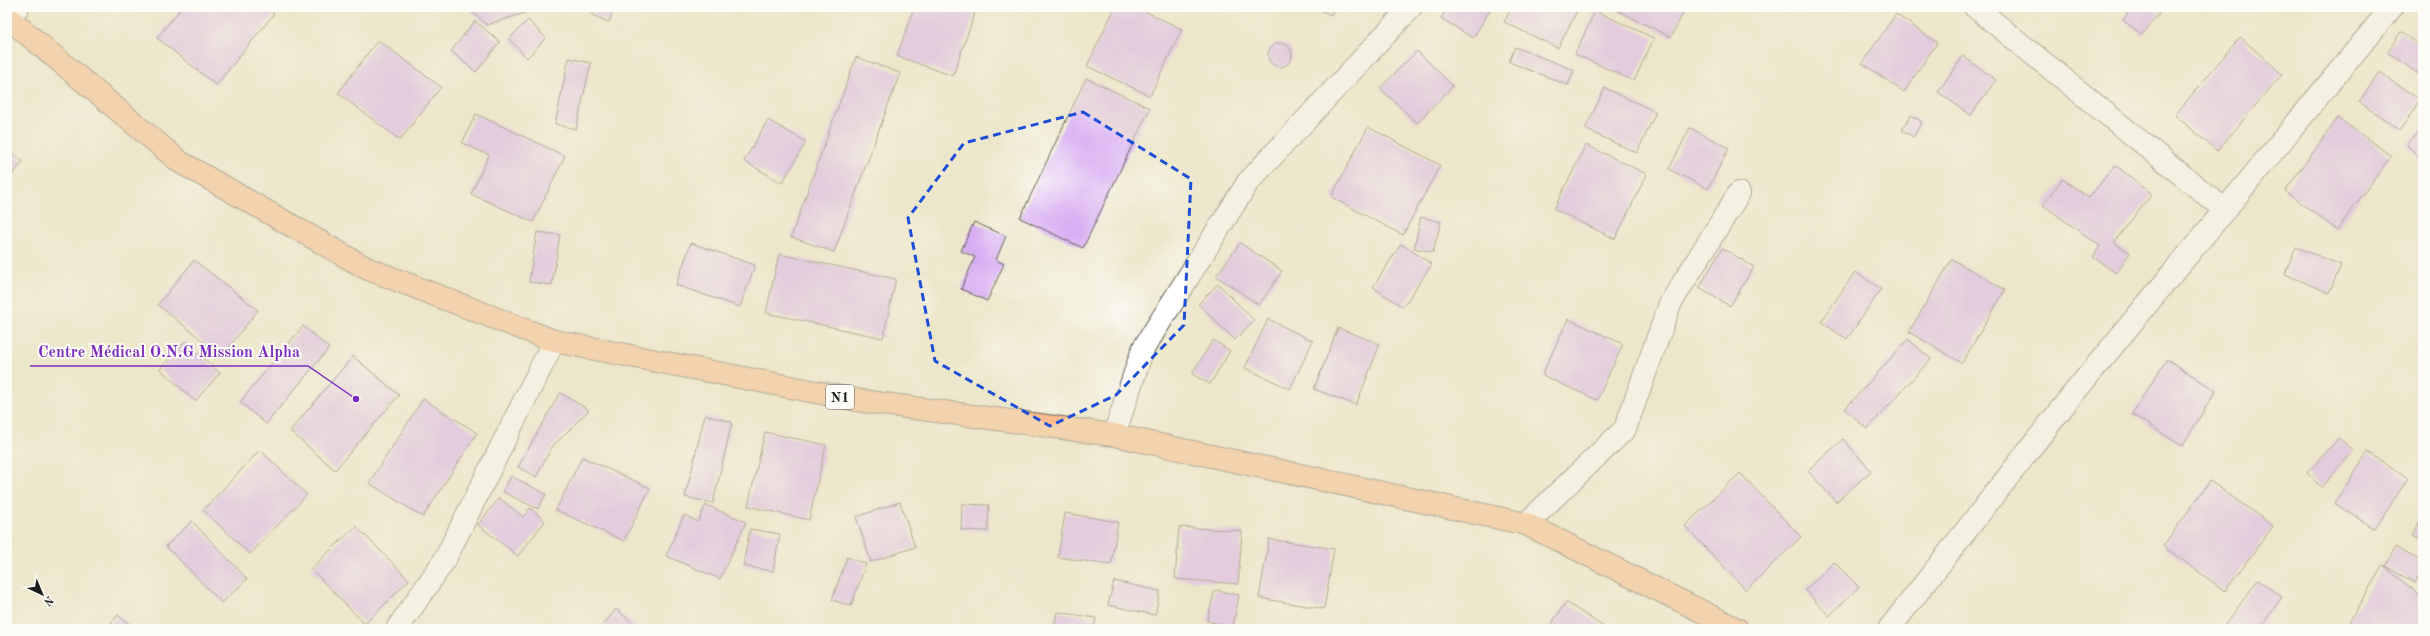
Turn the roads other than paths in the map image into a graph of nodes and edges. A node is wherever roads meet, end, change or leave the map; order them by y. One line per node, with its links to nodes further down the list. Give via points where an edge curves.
1 (18, 7): 5 (street)
2 (1411, 7): 9 (street, via 1248,182 1144,349)
3 (1975, 7): 7 (street)
4 (2392, 7): 7 (street)
5 (7, 17): 8 (highway, N1, via 180,162 366,268)
6 (1739, 193): 10 (street, via 1670,304 1625,429)
7 (2225, 210): 13 (street, via 2069,399)
8 (554, 341): 9 (highway, N1, via 862,401); 11 (street, via 444,561)
9 (1114, 435): 10 (highway, N1)
10 (1526, 524): 12 (highway, N1)
11 (397, 629)
12 (1737, 629)
13 (1889, 629)

